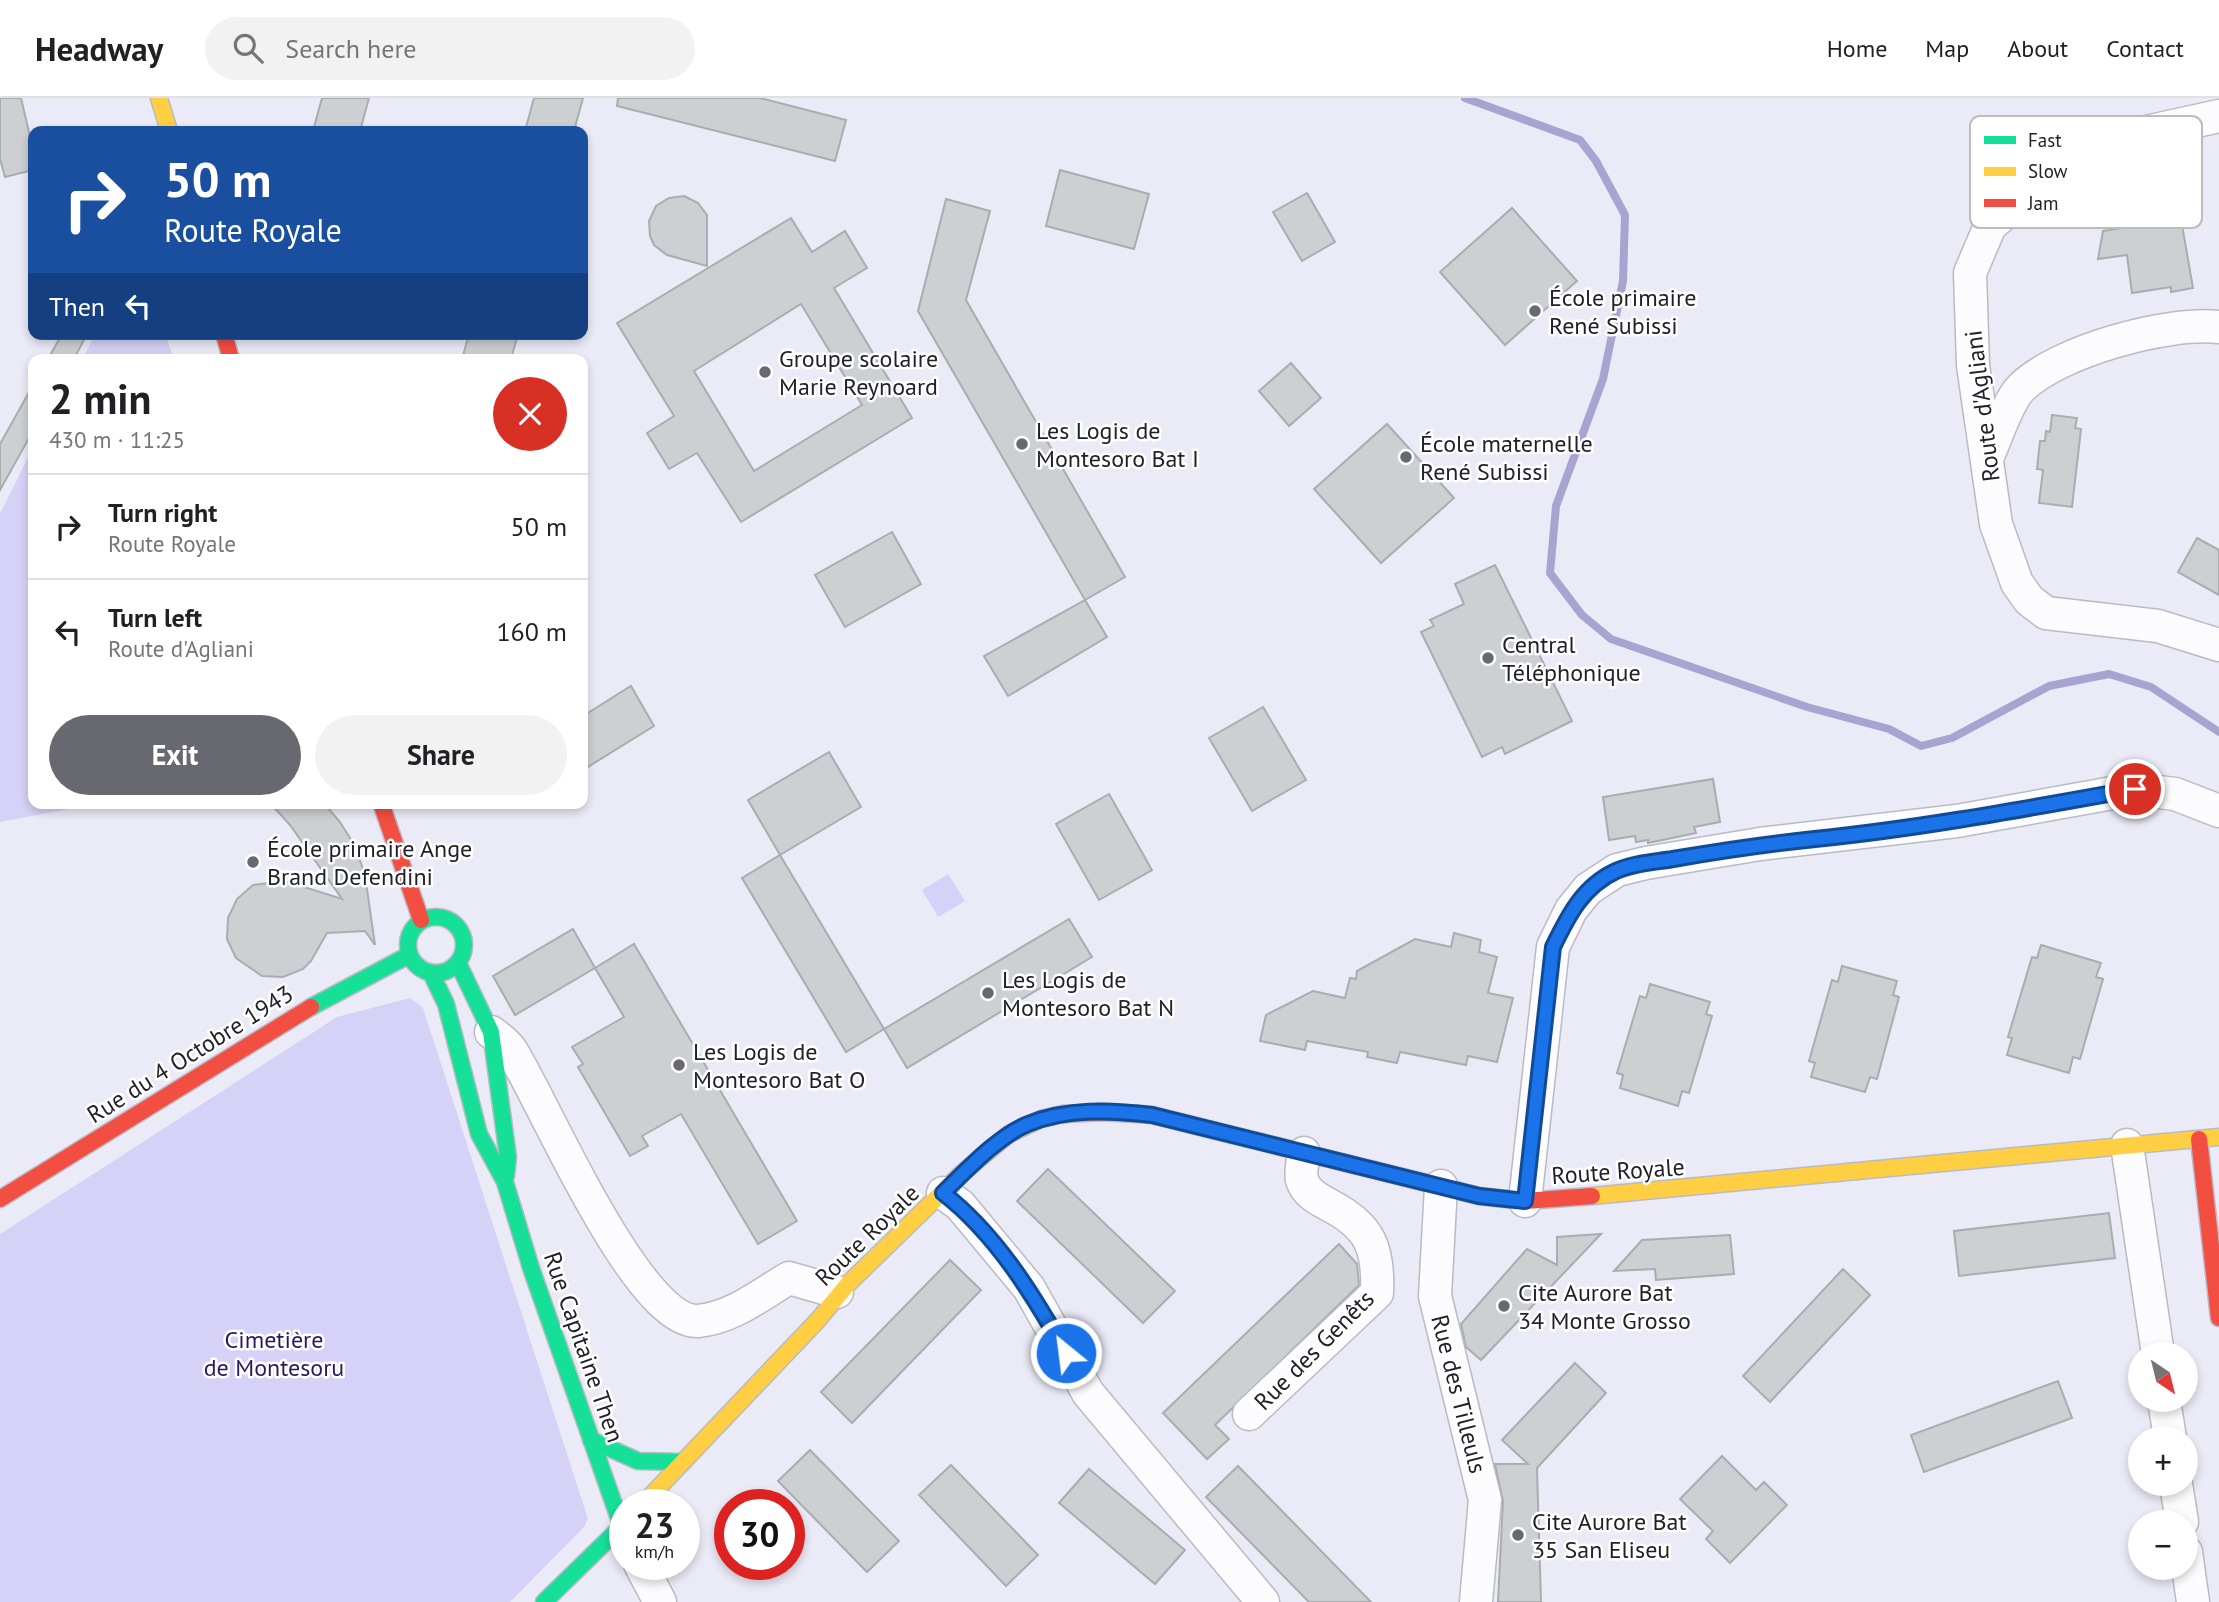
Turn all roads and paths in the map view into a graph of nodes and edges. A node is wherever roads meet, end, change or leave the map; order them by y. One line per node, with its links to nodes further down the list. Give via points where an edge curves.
1 (159, 98): 2 (main road)
2 (167, 126)
3 (1989, 228): 5 (street, Route d'Agliani, via 1970,274 1973,365)
4 (2219, 327): 5 (street, via 2196,324 2130,336 2036,376 2019,390)
5 (1987, 456): 6 (street, Route d'Agliani, via 1996,524 2017,583 2029,600 2046,613 2158,626)
6 (2219, 645)
7 (383, 809): 9 (main road)
8 (2219, 811): 25 (street, via 2175,794 2135,789 1957,821 1760,844 1616,870 1588,889 1553,947)
9 (421, 920): 10 (main road, via 409,935); 11 (main road, via 440,916 458,926 465,944)
10 (409, 955): 12 (main road); 24 (main road, Rue du 4 Octobre 1943, via 323,999)
11 (458, 963): 12 (main road); 13 (main road, Rue Capitaine Then)
12 (431, 973): 14 (main road, Rue Capitaine Then, via 446,1004)
13 (491, 1032): 15 (main road, Rue Capitaine Then); 16 (street, via 509,1047)
14 (458, 1054): 15 (street); 21 (main road, Rue Capitaine Then, via 479,1134)
15 (500, 1082): 16 (street); 21 (main road, Rue Capitaine Then, via 508,1157)
16 (541, 1111): 26 (street, via 635,1275 664,1306 695,1321 733,1313 789,1278)
17 (2219, 1137): 18 (main road, Route Royale)
18 (2199, 1139): 19 (main road, Route Royale); 27 (main road)
19 (2127, 1145): 25 (main road, Route Royale); 28 (street)
20 (1304, 1153): 22 (main road, Route Royale); 23 (main road, Route Royale, via 1152,1115 1106,1110 1069,1114 1026,1124); 29 (street, Rue des Genêts, via 1302,1179 1312,1196 1346,1213 1369,1235 1378,1264 1377,1293)
21 (505, 1182): 30 (main road, Rue Capitaine Then)
22 (1441, 1186): 25 (main road, Route Royale); 40 (street, Rue des Tilleuls, via 1436,1296 1485,1500)
23 (943, 1193): 26 (main road, Route Royale); 39 (street, via 960,1205 1029,1288 1088,1393)
24 (0, 1199)
25 (1525, 1201)
26 (837, 1292): 31 (main road, Route Royale, via 818,1320)
27 (2219, 1318)
28 (2156, 1342)
29 (1249, 1413)
30 (591, 1440): 31 (main road, via 638,1461); 32 (main road, Rue Capitaine Then)
31 (683, 1462): 33 (main road, Route Royale)
32 (613, 1489)
33 (658, 1489)
34 (609, 1540): 37 (main road, Route Royale)
35 (648, 1580): 38 (street)
36 (2190, 1580): 41 (street)
37 (544, 1602)
38 (660, 1602)
39 (1263, 1602)
40 (1476, 1602)
41 (2193, 1602)

